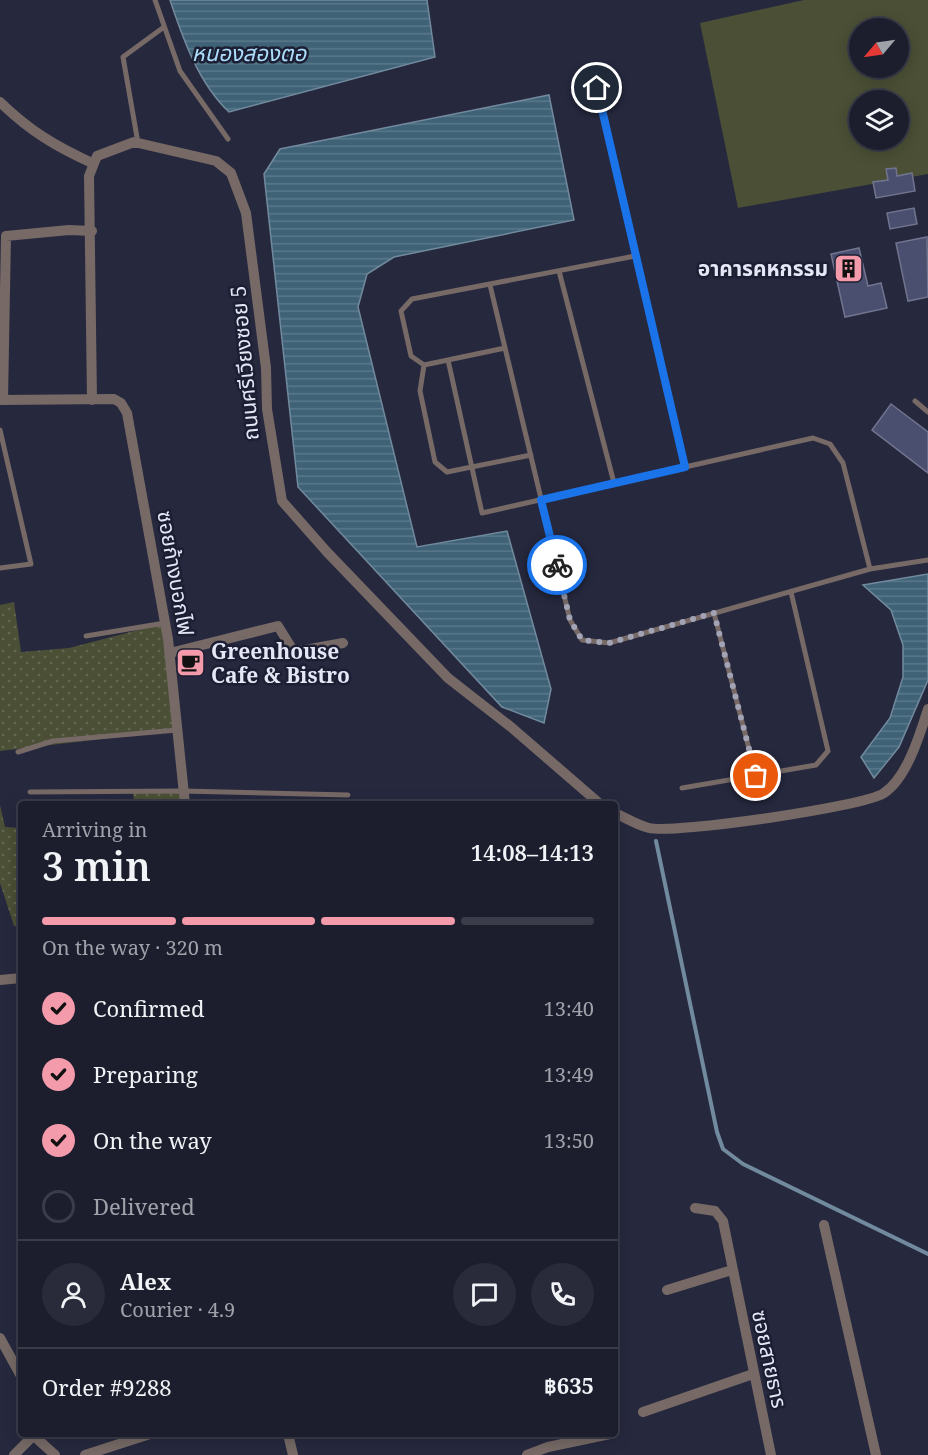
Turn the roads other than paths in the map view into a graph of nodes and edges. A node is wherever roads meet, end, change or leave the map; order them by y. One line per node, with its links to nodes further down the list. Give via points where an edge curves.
1 (155, 0): 2 (lane)
2 (164, 27): 5 (lane, via 180,71); 6 (lane, via 123,57)
3 (597, 88): 9 (lane)
4 (0, 102): 7 (street, via 50,144)
5 (228, 139)
6 (138, 143): 7 (street, via 97,156); 43 (street, ถนนศรีเวียงซอย 5, via 216,161 231,173 246,213 266,368 267,409 282,501 448,678)
7 (92, 164): 8 (street)
8 (92, 231): 15 (street, via 6,236); 16 (street)
9 (636, 256): 10 (lane); 21 (lane)
10 (559, 271): 11 (lane); 23 (lane)
11 (490, 285): 12 (lane); 14 (lane, via 412,298 401,311 411,356)
12 (505, 348): 13 (lane); 20 (lane)
13 (448, 360): 14 (lane); 22 (lane)
14 (424, 365): 22 (lane, via 420,391 435,462 447,472)
15 (2, 400): 16 (street)
16 (92, 400): 30 (street, ซอยก้างบอกไฟ, via 114,399 127,413)
17 (915, 402): 18 (lane)
18 (928, 412)
19 (0, 429): 26 (lane, via 31,564)
20 (531, 455): 22 (lane); 24 (lane)
21 (685, 467): 23 (lane); 27 (lane, via 813,438 830,444 843,463)
22 (472, 468): 24 (lane, via 482,513)
23 (614, 483): 24 (lane)
24 (541, 500): 29 (lane, via 570,620 582,640 609,643)
25 (928, 560): 27 (lane)
26 (0, 568)
27 (870, 569): 28 (lane)
28 (791, 592): 29 (lane); 37 (lane, via 828,751 816,765)
29 (714, 613): 37 (lane)
30 (165, 623): 31 (lane); 33 (street, ซอยก้างบอกไฟ)
31 (86, 636)
32 (344, 643): 33 (street, via 294,652 278,626)
33 (170, 653): 35 (street, ซอยก้างบอกไฟ)
34 (928, 709): 44 (street, via 917,744 884,794 774,819 650,828)
35 (177, 730): 36 (lane, via 54,741); 39 (street, ซอยก้างบอกไฟ)
36 (18, 752)
37 (756, 776): 38 (lane)
38 (682, 788)
39 (183, 791): 40 (lane); 41 (lane); 42 (street, ซอยก้างบอกไฟ)
40 (30, 792)
41 (348, 795)
42 (185, 801)
43 (597, 801)
44 (618, 814)
45 (18, 978): 46 (street)
46 (0, 980)
47 (695, 1208): 49 (street, ซอยสายธาร, via 715,1211 723,1221)
48 (824, 1225): 66 (street)
49 (732, 1270): 50 (street); 53 (street, ซอยสายธาร)
50 (667, 1290)
51 (0, 1338): 52 (street)
52 (18, 1371)
53 (753, 1374): 54 (street); 65 (street, ซอยสายธาร)
54 (643, 1412)
55 (32, 1437): 60 (street)
56 (36, 1437): 61 (street)
57 (131, 1437): 62 (street)
58 (289, 1437): 63 (street)
59 (596, 1437): 64 (street)
60 (14, 1455)
61 (55, 1455)
62 (85, 1455)
63 (293, 1455)
64 (527, 1455)
65 (771, 1455)
66 (876, 1455)

